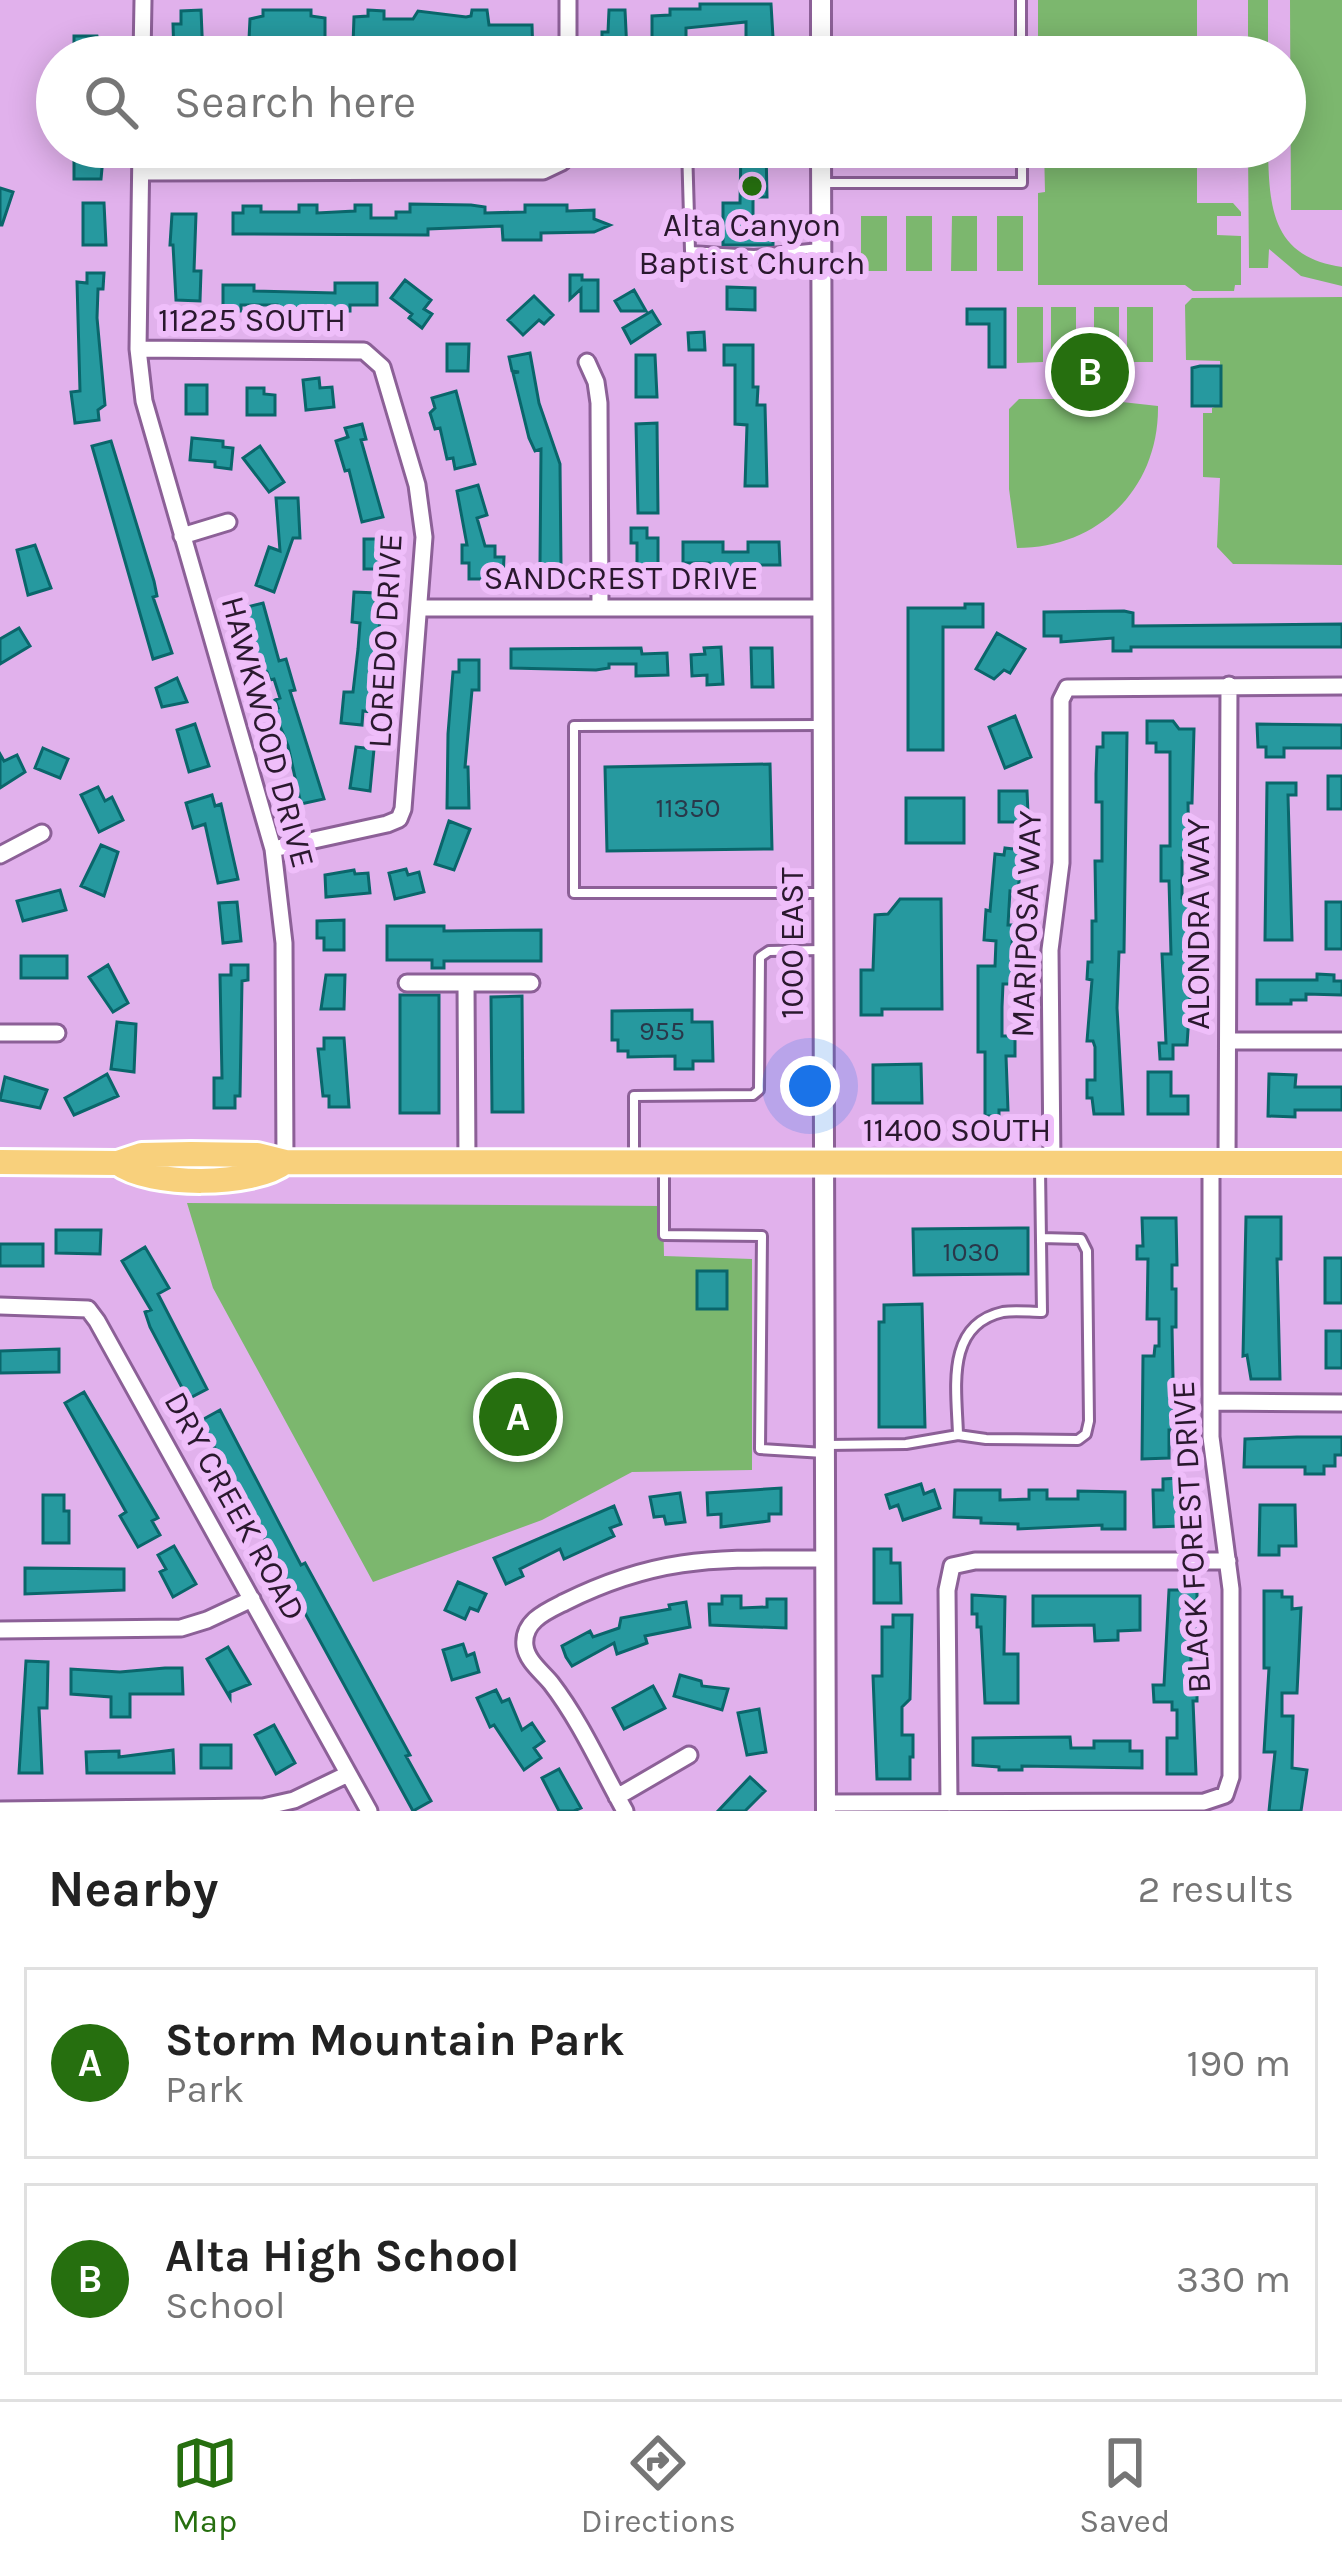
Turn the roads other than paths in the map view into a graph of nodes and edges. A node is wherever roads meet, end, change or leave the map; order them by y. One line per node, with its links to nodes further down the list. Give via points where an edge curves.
1 (143, 0): 5 (street)
2 (568, 0): 6 (street)
3 (820, 0): 7 (street)
4 (1021, 0): 8 (lane)
5 (142, 36)
6 (568, 36)
7 (820, 36)
8 (1022, 36)
9 (141, 168): 14 (street, HAWKWOOD DRIVE)
10 (547, 168): 14 (street)
11 (688, 168): 16 (lane, via 690,251)
12 (821, 168): 15 (street, 1000 EAST)
13 (1022, 168): 15 (lane, via 1022,183)
14 (141, 172): 17 (street, HAWKWOOD DRIVE)
15 (821, 184): 16 (street, 1000 EAST)
16 (821, 248): 24 (street, 1000 EAST)
17 (138, 349): 18 (street, 11225 SOUTH); 21 (street, HAWKWOOD DRIVE, via 144,401)
18 (364, 351): 22 (street, LOREDO DRIVE, via 382,367 417,485)
19 (587, 362): 23 (street, via 599,403)
20 (228, 522): 21 (street)
21 (182, 536): 29 (street, HAWKWOOD DRIVE)
22 (421, 608): 23 (street, SANDCREST DRIVE); 29 (street, LOREDO DRIVE, via 399,819)
23 (600, 608): 24 (street, SANDCREST DRIVE)
24 (822, 608): 27 (street, 1000 EAST)
25 (1229, 686): 26 (street); 38 (street, ALONDRA WAY); 46 (street, MARIPOSA WAY, via 1067,688 1061,700)
26 (1342, 686)
27 (822, 725): 31 (street, 1000 EAST); 31 (lane, via 574,726 574,893)
28 (42, 833): 30 (street)
29 (273, 849): 41 (street, HAWKWOOD DRIVE, via 284,943)
30 (0, 855)
31 (822, 893): 32 (street, 1000 EAST)
32 (822, 950): 43 (lane, via 760,957 759,1090 634,1096); 45 (street, 1000 EAST)
33 (406, 983): 34 (street)
34 (466, 983): 35 (street); 42 (street)
35 (531, 983)
36 (0, 1033): 37 (street)
37 (56, 1033)
38 (1228, 1041): 39 (street); 47 (street, ALONDRA WAY)
39 (1342, 1041)
40 (0, 1162): 41 (main road, 11400 SOUTH, via 191,1154)
41 (284, 1162): 42 (main road, 11400 SOUTH)
42 (467, 1162): 43 (main road, 11400 SOUTH)
43 (634, 1163): 44 (main road, 11400 SOUTH)
44 (664, 1163): 45 (main road, 11400 SOUTH); 54 (lane, via 664,1235 762,1236 760,1449)
45 (823, 1163): 46 (main road, 11400 SOUTH); 54 (street, 1000 EAST)
46 (1046, 1163): 47 (main road, 11400 SOUTH); 49 (lane)
47 (1219, 1163): 48 (main road, 11400 SOUTH); 51 (street, BLACK FOREST DRIVE)
48 (1342, 1163)
49 (1041, 1238): 53 (lane, via 1042,1312 1000,1312 956,1352); 53 (lane, via 1081,1239 1088,1251 1086,1434)
50 (0, 1306): 57 (street, DRY CREEK ROAD, via 88,1309)
51 (1211, 1402): 52 (street); 56 (street, BLACK FOREST DRIVE)
52 (1342, 1403)
53 (958, 1435): 54 (lane)
54 (826, 1449): 55 (street, 1000 EAST)
55 (826, 1559): 61 (street, via 653,1566 536,1617 526,1633 528,1655); 63 (street, 1000 EAST)
56 (1228, 1561): 62 (street, BLACK FOREST DRIVE, via 1225,1795 1204,1802); 62 (street, via 952,1567)
57 (252, 1599): 58 (street, via 181,1628); 60 (street, DRY CREEK ROAD)
58 (0, 1630)
59 (688, 1755): 61 (street)
60 (348, 1774): 64 (street, via 263,1807); 65 (street, DRY CREEK ROAD)
61 (621, 1804)
62 (949, 1804): 63 (street, BLACK FOREST DRIVE)
63 (826, 1807)
64 (0, 1810)
65 (369, 1811)

